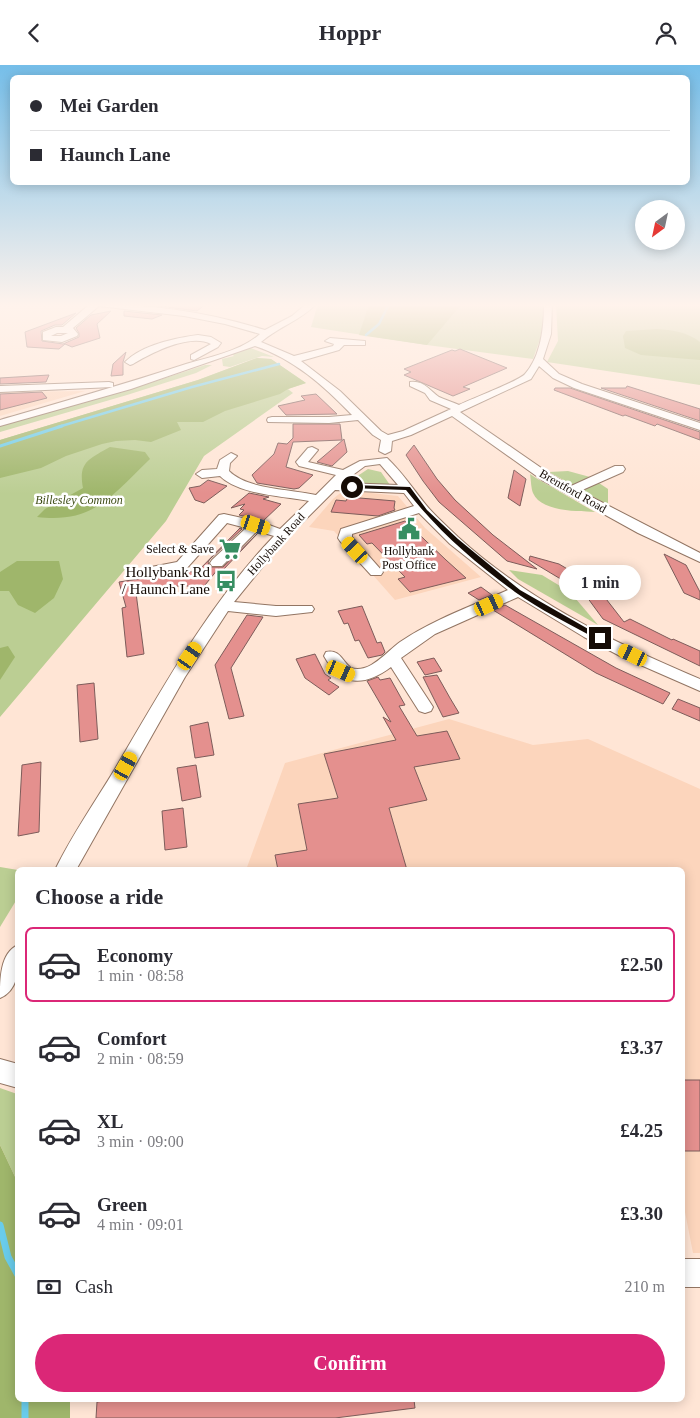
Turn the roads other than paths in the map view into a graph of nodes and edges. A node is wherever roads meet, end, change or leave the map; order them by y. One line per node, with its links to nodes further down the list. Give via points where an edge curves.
1 (189, 367): 10 (street)
2 (217, 367): 18 (street)
3 (302, 367): 14 (street)
4 (534, 367): 6 (street)
5 (545, 367): 7 (street)
6 (528, 375): 7 (street); 12 (street)
7 (556, 377): 17 (street)
8 (489, 383): 12 (street, via 482,387)
9 (414, 384): 13 (street, Brentford Road)
10 (126, 387): 11 (street); 16 (street)
11 (0, 389)
12 (497, 393): 13 (street)
13 (456, 411): 19 (street); 29 (street, Brentford Road, via 526,464)
14 (360, 417): 15 (street); 19 (street)
15 (272, 420)
16 (0, 423)
17 (700, 427)
18 (10, 432)
19 (387, 439): 22 (street)
20 (312, 450): 26 (street, via 302,462 304,464)
21 (231, 456): 24 (street, via 224,462)
22 (383, 460): 26 (street, Hollybank Road, via 361,464); 28 (street)
23 (619, 469): 29 (street)
24 (223, 472): 25 (street); 30 (street, via 241,484)
25 (202, 474)
26 (347, 474): 27 (street, Hollybank Road)
27 (334, 486): 28 (street); 30 (street, Hollybank Road)
28 (408, 489): 31 (street)
29 (571, 490): 34 (street, Brentford Road)
30 (319, 499): 33 (street, Hollybank Road)
31 (422, 508): 37 (street, via 346,532 345,539); 38 (street, via 456,541)
32 (256, 525): 33 (street); 35 (street); 36 (street, via 224,518 182,565)
33 (284, 534): 39 (street, Hollybank Road)
34 (700, 558)
35 (217, 563)
36 (152, 571)
37 (376, 572)
38 (518, 591): 42 (street, via 434,629); 43 (street, via 584,630)
39 (223, 606): 40 (street, via 276,611); 45 (street, Hollybank Road, via 182,667)
40 (306, 609)
41 (332, 656): 42 (street, via 341,671 351,675 367,673)
42 (393, 658): 44 (street)
43 (700, 685)
44 (425, 707)
45 (67, 867)
46 (15, 960): 47 (street)
47 (0, 987)
48 (0, 1071): 49 (street)
49 (15, 1075)
50 (685, 1273): 51 (street)
51 (700, 1273)

